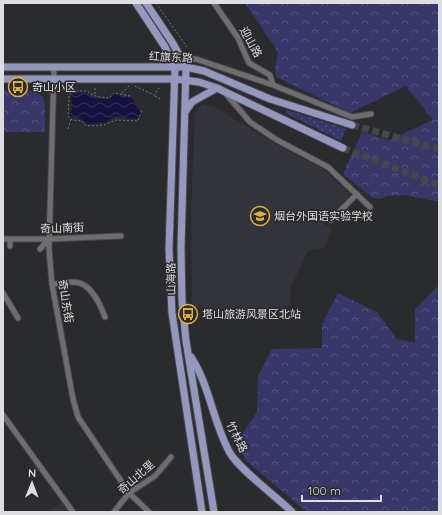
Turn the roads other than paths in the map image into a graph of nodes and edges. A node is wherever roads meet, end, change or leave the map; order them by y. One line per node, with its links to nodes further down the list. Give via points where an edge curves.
1 (136, 3): 6 (main road, via 165,46)
2 (146, 3): 7 (main road)
3 (214, 3): 12 (street, 迎山路, via 238,38 248,63 270,75)
4 (3, 67): 5 (main road, 红旗东路)
5 (54, 67): 6 (main road, 红旗东路); 9 (street, 奇山东街)
6 (175, 67): 7 (main road, 红旗东路); 10 (main road, 山海路)
7 (186, 67): 11 (main road, 山海路); 12 (street, via 188,59 196,59); 17 (main road, 红旗东路, via 204,71 275,100)
8 (3, 79): 9 (main road, 红旗东路)
9 (54, 79): 10 (main road, 红旗东路); 25 (street, 奇山东街)
10 (175, 79): 11 (main road, 红旗东路); 39 (main road, 山海路, via 169,249 172,313)
11 (186, 79): 13 (main road, 红旗东路); 15 (main road, 山海路)
12 (273, 85): 16 (street, via 352,117)
13 (216, 88): 14 (main road, 红旗东路); 15 (main road, via 192,102)
14 (224, 91): 18 (main road, 红旗东路); 19 (street, via 250,122 277,140 328,167)
15 (185, 112): 32 (main road, 山海路, via 181,248 183,318)
16 (371, 114)
17 (352, 125)
18 (343, 148)
19 (357, 194): 20 (street); 21 (street)
20 (370, 207)
21 (331, 220)
22 (121, 236): 25 (street, 奇山南街)
23 (3, 239): 24 (street, 奇山南街)
24 (10, 239): 25 (street, 奇山南街); 26 (street)
25 (49, 239): 27 (street); 28 (street, 奇山东街)
26 (10, 246)
27 (40, 249)
28 (52, 284): 31 (street, via 76,282 85,285 95,296); 35 (street, 奇山东街, via 78,417)
29 (3, 293): 30 (street)
30 (18, 318)
31 (105, 318)
32 (188, 354): 40 (main road, 山海路); 41 (main road, 竹林路, via 203,382 217,424 232,455)
33 (3, 415): 36 (street)
34 (171, 457): 35 (street, 奇山北里, via 155,476)
35 (129, 494): 37 (street, 奇山北里); 38 (street, 奇山东街)
36 (73, 512)
37 (114, 512)
38 (149, 512)
39 (202, 512)
40 (214, 512)
41 (292, 512)

